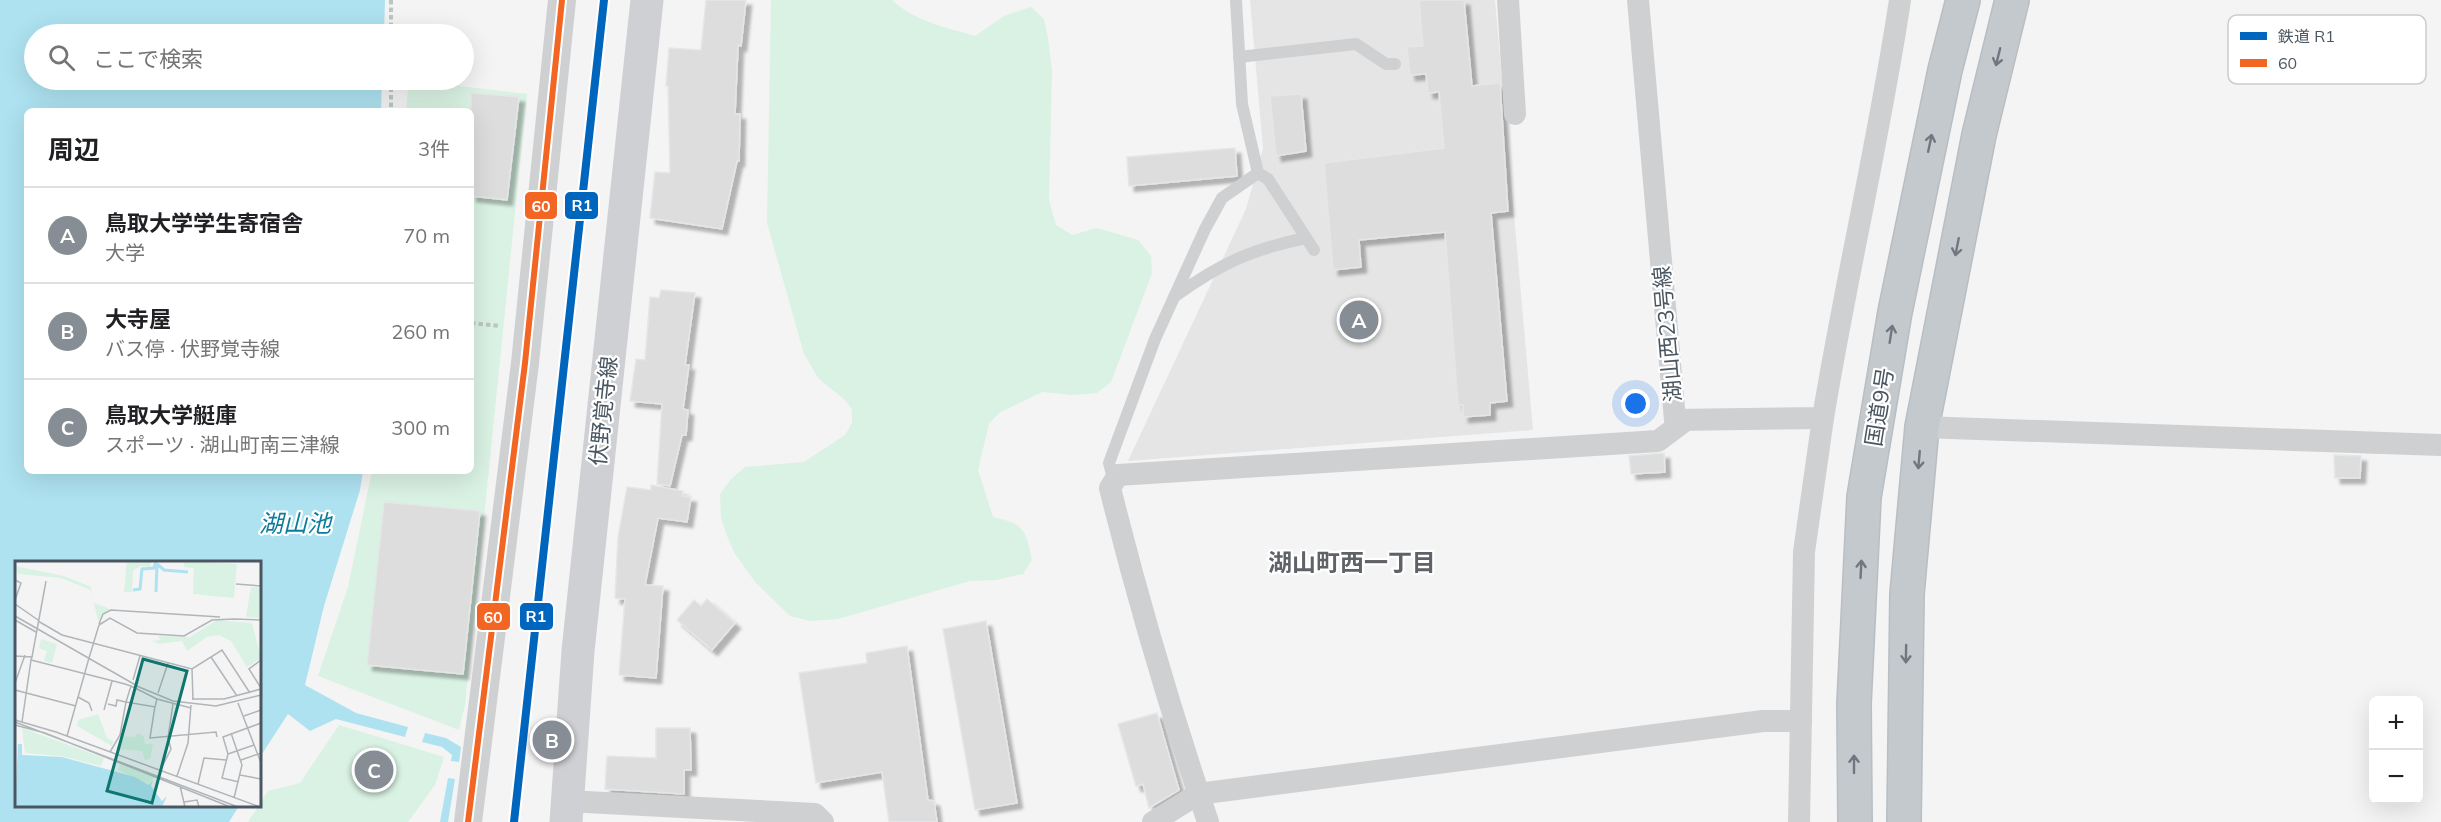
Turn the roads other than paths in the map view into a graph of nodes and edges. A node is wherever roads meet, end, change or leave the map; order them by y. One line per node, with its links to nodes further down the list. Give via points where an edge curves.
1 (562, 0): 24 (street, via 525,363)
2 (647, 0): 23 (main road, 伏野覚寺線, via 578,651)
3 (1236, 0): 9 (lane)
4 (1508, 0): 11 (street)
5 (1638, 0): 17 (street, 湖山西23号線, via 1675,420)
6 (1900, 0): 16 (street, via 1875,156 1837,332)
7 (1963, 0): 29 (highway, 国道9号, one-way to 7, via 1854,704 1864,497 1894,312)
8 (2012, 0): 18 (highway, 国道9号, one-way to 18, via 1979,135)
9 (1239, 57): 10 (lane, via 1356,44 1386,64); 12 (lane, via 1242,104)
10 (1395, 64)
11 (1515, 114)
12 (1257, 173): 13 (lane, via 1268,179); 15 (lane, via 1222,198)
13 (1306, 238): 14 (lane); 15 (lane, via 1264,247 1225,263)
14 (1314, 250)
15 (1174, 297): 20 (lane, via 1109,463)
16 (1823, 418): 17 (street, 湖山西23号線); 21 (street, via 1804,552)
17 (1686, 420): 20 (street, via 1658,441 1118,475)
18 (1922, 427): 19 (street); 30 (highway, 国道9号, one-way to 30, via 1907,594)
19 (2441, 445)
20 (1114, 482): 22 (street, via 1110,488 1128,560)
21 (1801, 721): 22 (street, via 1763,721); 28 (street)
22 (1198, 794): 26 (street); 27 (street)
23 (567, 812): 25 (street, via 815,814)
24 (468, 822)
25 (823, 822)
26 (1153, 822)
27 (1208, 822)
28 (1799, 822)
29 (1855, 822)
30 (1904, 822)

